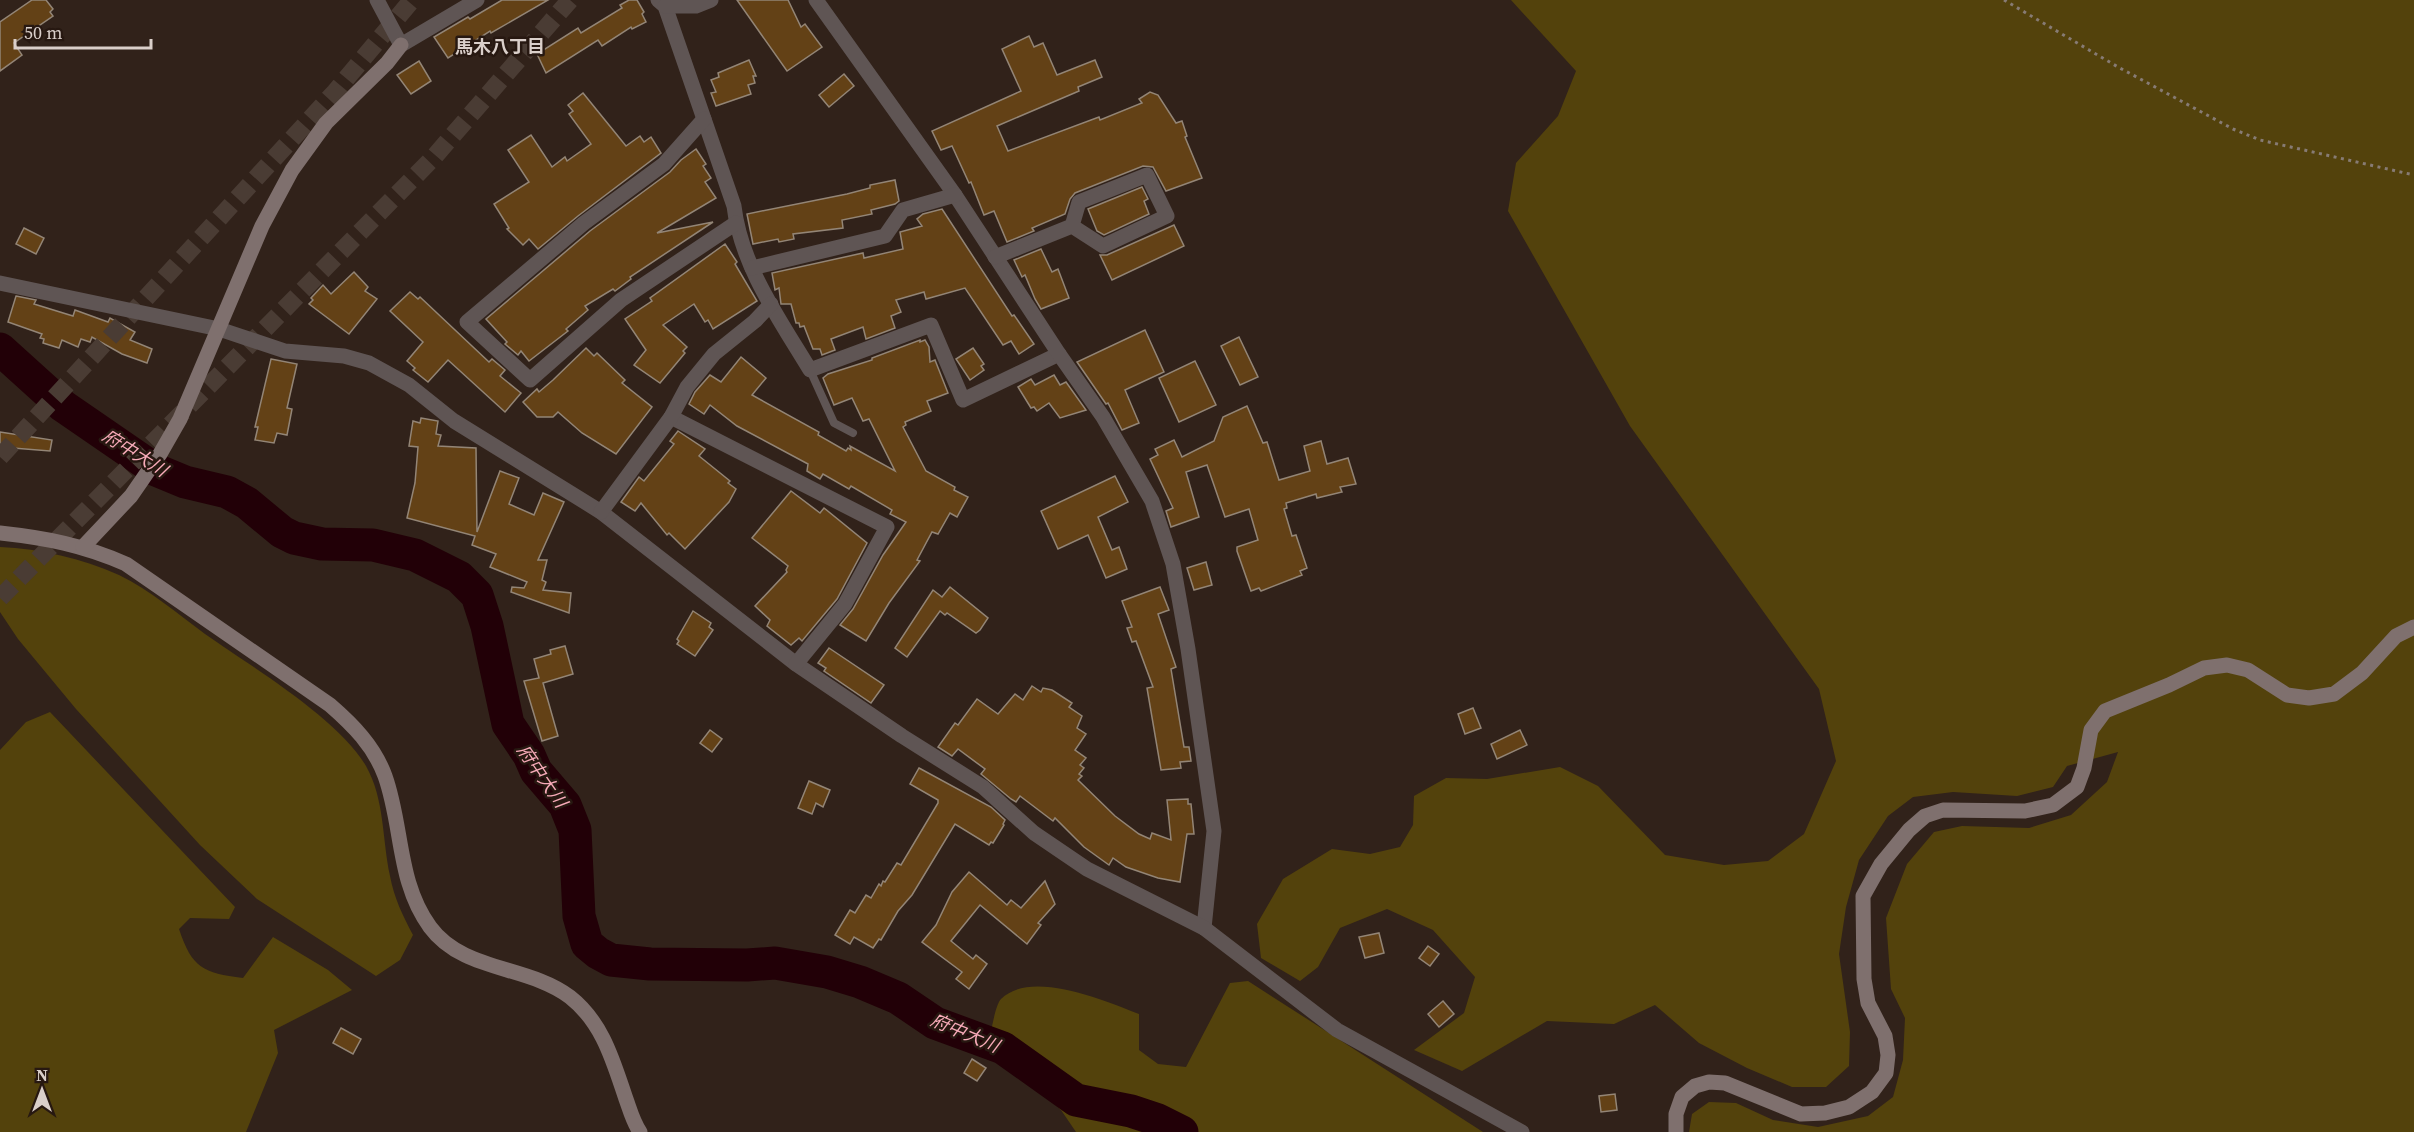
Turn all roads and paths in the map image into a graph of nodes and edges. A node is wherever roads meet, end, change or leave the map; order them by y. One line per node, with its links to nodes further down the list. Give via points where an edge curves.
1 (377, 0): 7 (street)
2 (477, 0): 7 (street)
3 (711, 0): 6 (street, via 696,6)
4 (816, 0): 10 (street)
5 (2004, 0): 9 (path, via 2233,129 2260,140)
6 (662, 3): 8 (street)
7 (400, 45): 17 (street, via 326,123 292,170 262,226)
8 (704, 119): 11 (street); 11 (street, via 664,164 584,223 467,322 530,380 621,300)
9 (2414, 175)
10 (955, 195): 13 (street); 14 (street, via 903,210 885,236)
11 (736, 222): 14 (street)
12 (1072, 226): 12 (street, via 1079,202 1147,175 1167,216 1103,246); 13 (street)
13 (995, 257): 18 (street)
14 (752, 268): 16 (street)
15 (0, 283): 17 (street)
16 (771, 304): 19 (street); 20 (street, via 714,354 687,387)
17 (219, 329): 22 (street, via 285,351 344,356 369,363 409,385 454,421); 24 (street, via 180,419 160,454 131,496)
18 (1059, 354): 19 (street, via 963,400 931,325); 27 (street, via 1103,417 1152,501 1173,564 1214,831)
19 (810, 370): 21 (lane, via 834,423)
20 (671, 417): 22 (street); 26 (street, via 887,527 845,604)
21 (853, 433)
22 (601, 512): 26 (street)
23 (0, 533): 24 (street)
24 (83, 547): 28 (street, via 126,564 160,586 354,726 385,775 416,908 432,929 468,957 544,982 586,1012 605,1039)
25 (2414, 627): 30 (street, via 2396,636 2362,673 2334,694 2309,698 2287,695 2248,670 2227,665 2204,668 2105,711 2091,730 2077,787 2053,805 2025,811 1943,810 1925,816 1881,864 1863,896 1864,980 1868,1003 1885,1036 1888,1055 1886,1073 1872,1092 1849,1107 1801,1114 1725,1083 1708,1082 1695,1086 1682,1097 1676,1114)
26 (796, 664): 27 (street, via 983,787 1034,833 1087,869)
27 (1204, 928): 29 (street, via 1337,1030)
28 (640, 1132)
29 (1522, 1132)
30 (1676, 1132)

